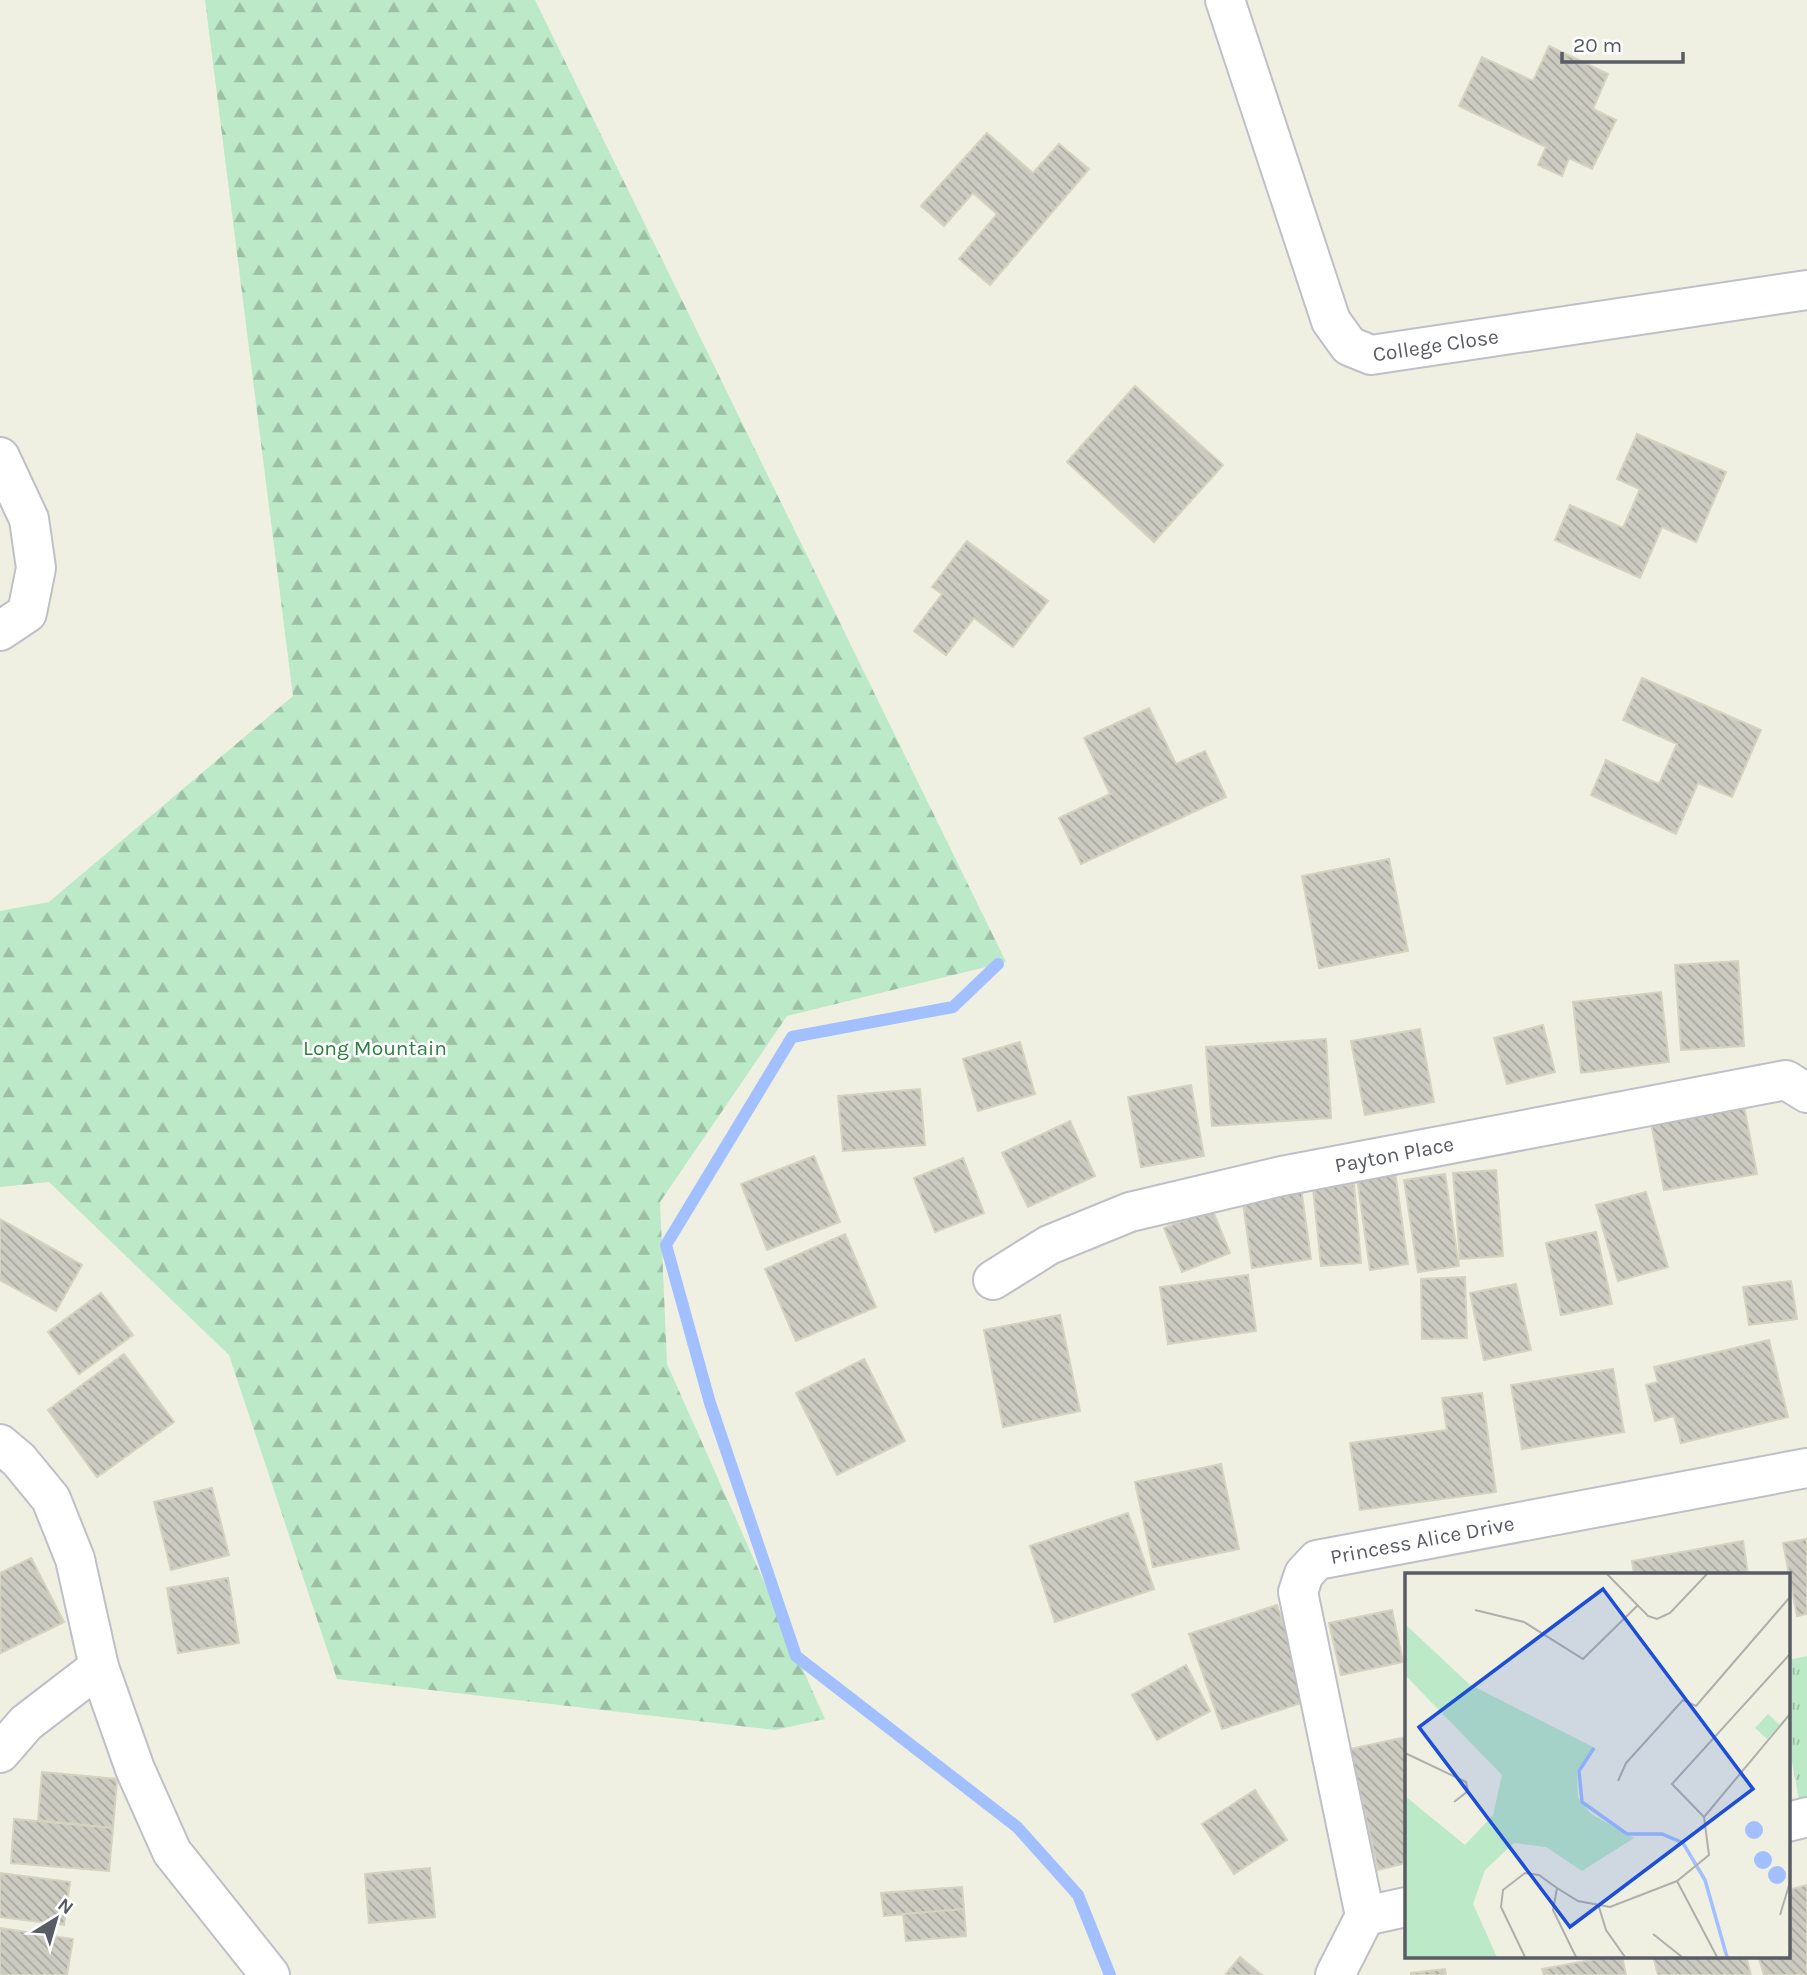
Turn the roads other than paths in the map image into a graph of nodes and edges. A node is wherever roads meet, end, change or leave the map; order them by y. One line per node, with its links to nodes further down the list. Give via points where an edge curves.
1 (1225, 0): 2 (street, College Close, via 1331,321 1349,346 1371,355)
2 (1807, 290)
3 (0, 457): 4 (street, via 29,520 36,568 27,612)
4 (0, 631)
5 (1807, 1093): 6 (street, Payton Place, via 1786,1080 1282,1176 1130,1212 1049,1245)
6 (993, 1280)
7 (0, 1444): 9 (street, via 51,1499 75,1559)
8 (1807, 1468): 14 (street, Princess Alice Drive, via 1317,1560 1304,1574 1298,1592)
9 (99, 1667): 10 (street, via 26,1723); 15 (street, via 135,1769 172,1852)
10 (0, 1753)
11 (1807, 1817): 12 (street)
12 (1790, 1821)
13 (1405, 1907): 14 (street)
14 (1365, 1916): 16 (street)
15 (270, 1975)
16 (1335, 1975)

